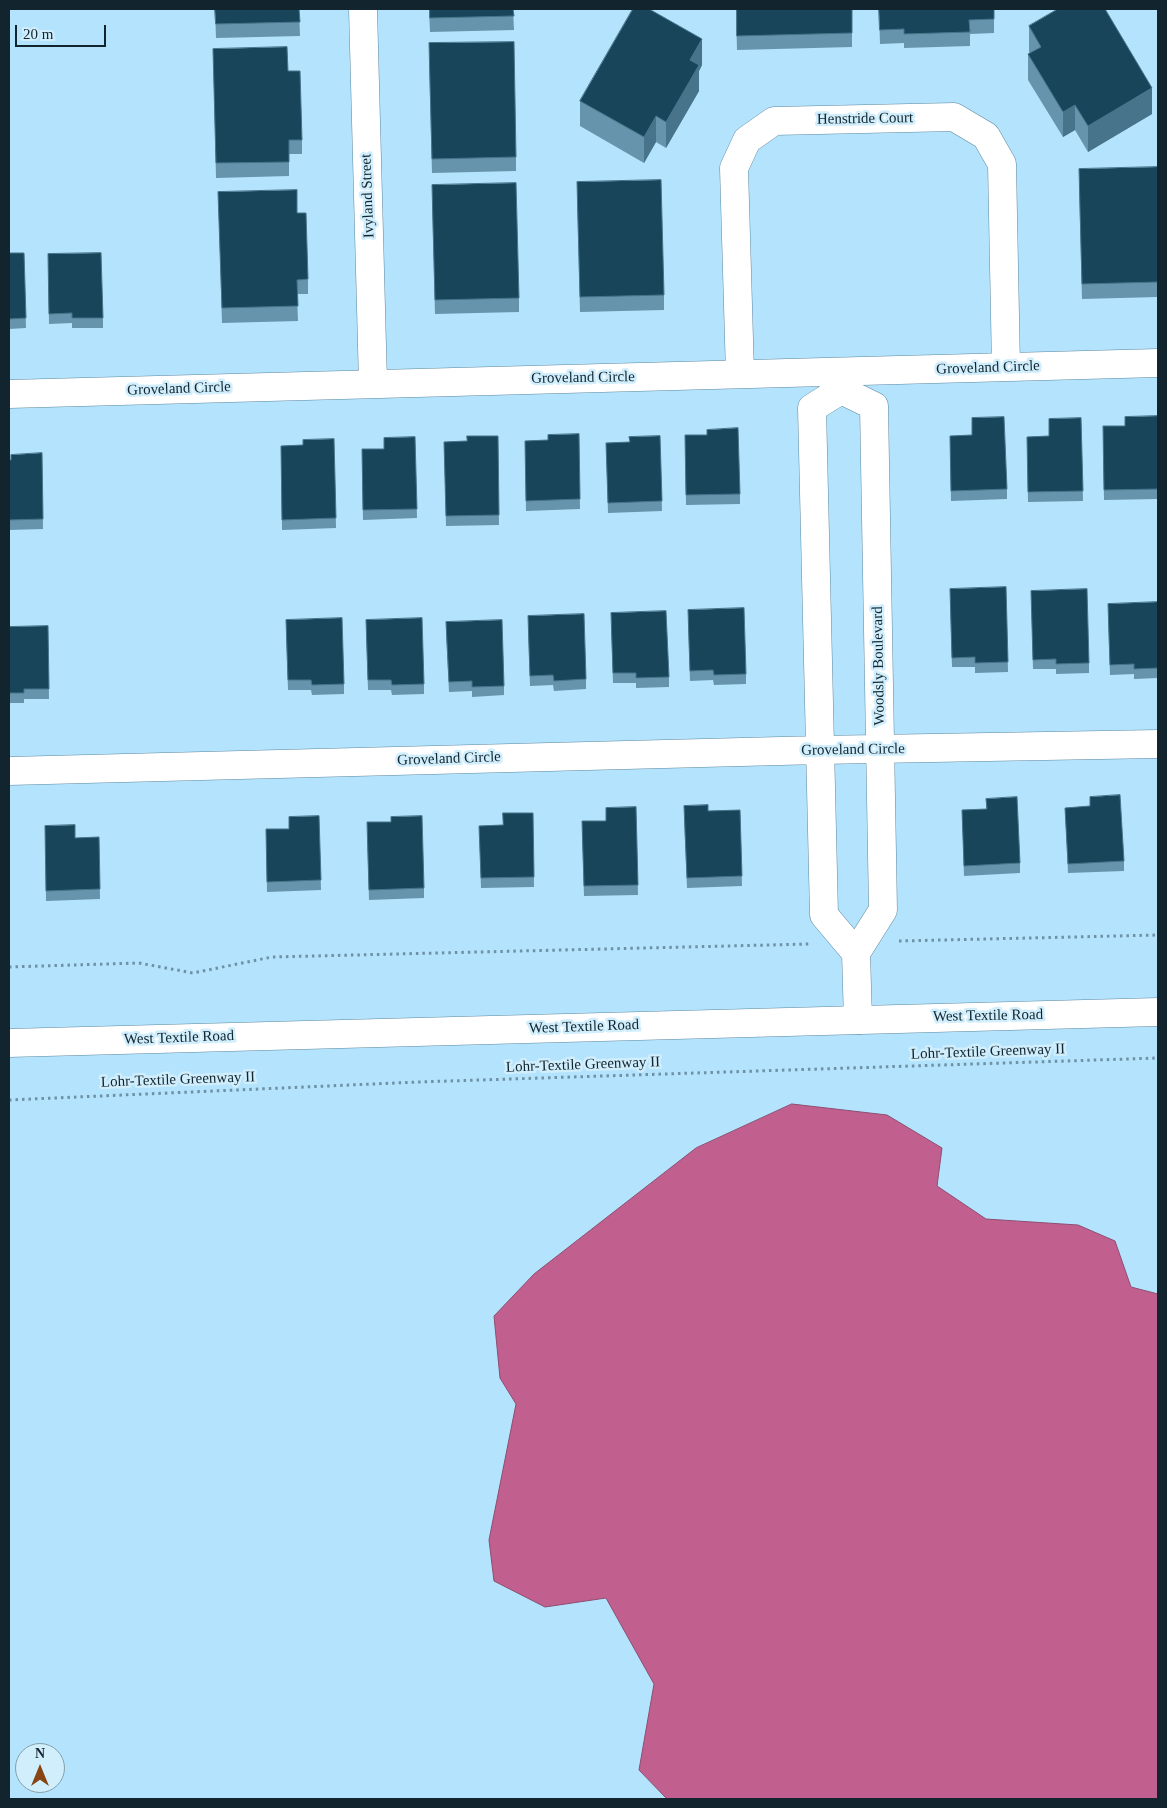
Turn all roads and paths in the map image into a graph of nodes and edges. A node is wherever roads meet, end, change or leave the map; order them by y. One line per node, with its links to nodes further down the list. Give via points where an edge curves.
1 (363, 9): 6 (street, Ivyland Street)
2 (1158, 363): 3 (street, Groveland Circle)
3 (1006, 367): 4 (street, Henstride Court, via 1002,164 986,136 954,117 774,121 747,140 734,168); 5 (street, Groveland Circle)
4 (740, 374): 5 (street, Groveland Circle); 6 (street, Groveland Circle)
5 (841, 381): 9 (street, via 812,408); 10 (street, Woodsly Boulevard, via 874,406)
6 (373, 383): 7 (street, Groveland Circle)
7 (9, 394)
8 (1158, 744): 10 (street, Groveland Circle)
9 (819, 750): 10 (street, Groveland Circle); 11 (street, Groveland Circle); 13 (street, via 824,915)
10 (880, 750): 13 (street, Woodsly Boulevard, via 883,910)
11 (9, 771)
12 (1158, 935): 13 (path)
13 (855, 946): 14 (path, via 272,957 193,974 139,963); 16 (street)
14 (9, 967)
15 (1158, 1012): 16 (street, West Textile Road)
16 (858, 1020): 17 (street, West Textile Road)
17 (9, 1043)
18 (1158, 1058): 19 (path, Lohr-Textile Greenway II, via 566,1076)
19 (9, 1100)

